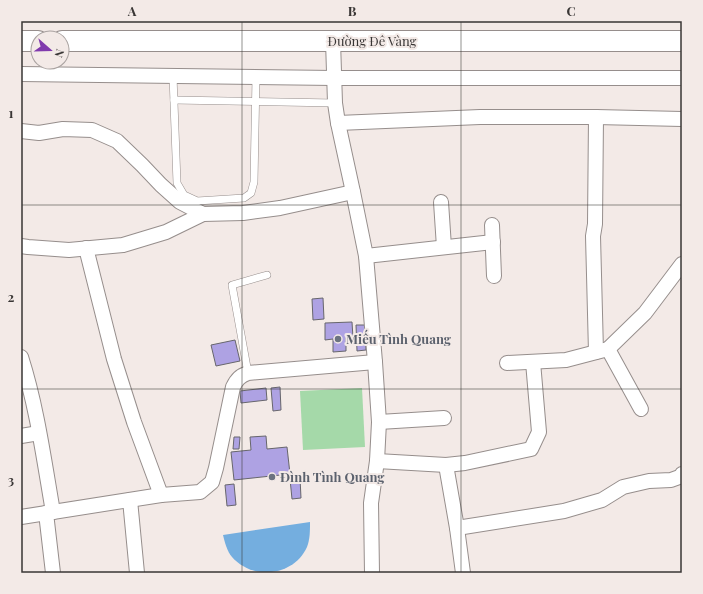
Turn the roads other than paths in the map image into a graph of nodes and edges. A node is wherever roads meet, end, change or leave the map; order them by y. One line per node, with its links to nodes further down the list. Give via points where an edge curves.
1 (70, 41): 2 (main road, Đường Đê Vàng)
2 (333, 41): 3 (main road, Đường Đê Vàng); 7 (street)
3 (682, 41)
4 (21, 74): 5 (street)
5 (173, 76): 6 (street); 9 (lane)
6 (256, 77): 7 (street); 10 (lane)
7 (334, 78): 8 (street); 11 (street)
8 (682, 78)
9 (174, 100): 10 (lane); 10 (lane, via 177,183 184,195 197,201 244,198 251,193 254,182)
10 (256, 102): 11 (lane)
11 (335, 102): 14 (street)
12 (596, 117): 13 (street); 14 (street, via 480,117); 28 (street, via 593,236)
13 (682, 119)
14 (338, 123): 16 (street)
15 (21, 131): 18 (street, via 40,133 63,128 92,130 117,141 180,202)
16 (354, 192): 18 (street, via 280,208 243,213); 24 (street)
17 (440, 202): 22 (street)
18 (203, 214): 23 (street, via 166,232 123,245)
19 (492, 225): 20 (street)
20 (493, 242): 22 (street); 27 (street)
21 (21, 246): 23 (street, via 69,250)
22 (444, 247): 24 (street)
23 (86, 248): 42 (street, via 114,359)
24 (366, 256): 30 (street)
25 (681, 268): 28 (street, via 645,313)
26 (267, 275): 33 (lane, via 232,285)
27 (494, 276)
28 (602, 350): 31 (street, via 566,360); 34 (street)
29 (21, 357): 37 (street)
30 (375, 362): 33 (street); 36 (street)
31 (533, 362): 32 (street); 40 (street, via 539,432 531,449)
32 (507, 363)
33 (248, 373): 42 (street, via 242,375 233,387 212,482 200,492)
34 (641, 409)
35 (444, 418): 36 (street)
36 (380, 422): 39 (street)
37 (39, 433): 38 (street); 44 (street)
38 (21, 436)
39 (377, 461): 40 (street); 49 (street, via 371,504)
40 (446, 466): 46 (street)
41 (682, 474): 46 (street, via 671,480 649,481 624,487 602,500 564,511)
42 (161, 495): 43 (street)
43 (130, 500): 44 (street); 48 (street)
44 (50, 512): 45 (street); 47 (street)
45 (21, 517)
46 (457, 528): 50 (street)
47 (52, 573)
48 (137, 573)
49 (372, 573)
50 (463, 573)

